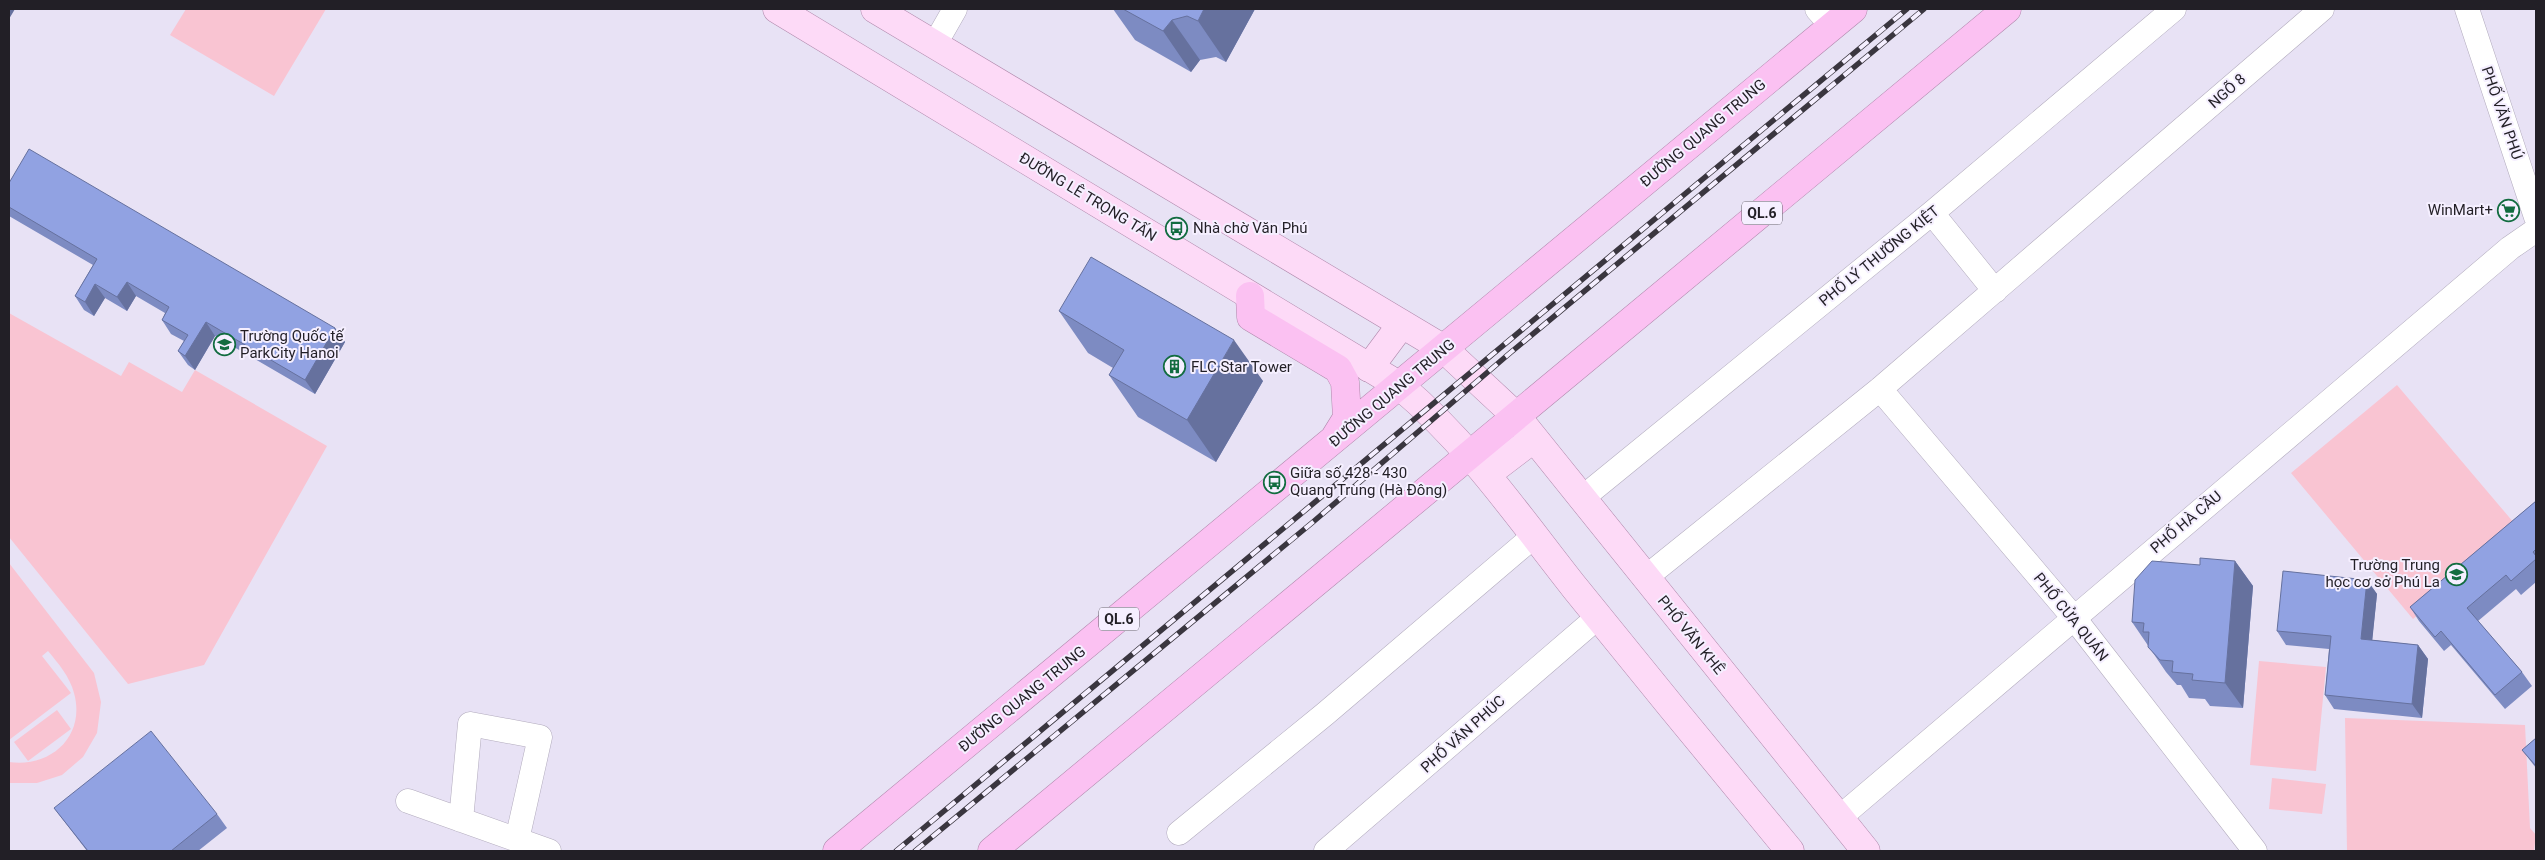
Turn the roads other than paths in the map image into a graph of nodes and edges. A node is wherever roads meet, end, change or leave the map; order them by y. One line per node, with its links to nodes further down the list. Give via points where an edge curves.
1 (777, 9): 15 (main road, ĐƯỜNG LÊ TRỌNG TẤN)
2 (876, 9): 10 (main road)
3 (955, 9): 10 (street)
4 (1853, 9): 9 (highway, ĐƯỜNG QUANG TRUNG / QL.6)
5 (2007, 9): 21 (highway, QL.6)
6 (2174, 9): 11 (street, PHỐ LÝ THƯỜNG KIỆT)
7 (2322, 9): 14 (street, NGÕ 8)
8 (2467, 9): 12 (street, PHỐ VĂN PHÚ)
9 (1824, 17): 17 (highway, ĐƯỜNG QUANG TRUNG / QL.6)
10 (935, 44): 16 (main road)
11 (1932, 213): 14 (street); 25 (street, PHỐ LÝ THƯỜNG KIỆT)
12 (2536, 217)
13 (2536, 230): 29 (street, PHỐ HÀ CẦU, via 2510,248)
14 (1995, 291): 20 (street, NGÕ 8)
15 (1250, 296): 18 (main road, ĐƯỜNG LÊ TRỌNG TẤN); 23 (highway, via 1251,317 1338,369 1345,382 1347,418)
16 (1401, 325): 17 (main road); 18 (main road)
17 (1444, 350): 19 (highway, ĐƯỜNG QUANG TRUNG / QL.6); 21 (main road, PHỐ VĂN KHÊ)
18 (1370, 368): 19 (main road, ĐƯỜNG LÊ TRỌNG TẤN)
19 (1400, 386): 23 (highway, ĐƯỜNG QUANG TRUNG / QL.6); 24 (main road, ĐƯỜNG LÊ TRỌNG TẤN, via 1427,409)
20 (1880, 390): 27 (street, NGÕ 8); 29 (street, PHỐ CỬA QUÁN)
21 (1517, 417): 22 (main road, PHỐ VĂN KHÊ); 24 (highway, QL.6)
22 (1533, 439): 24 (main road); 25 (main road, PHỐ VĂN KHÊ)
23 (1332, 443): 36 (highway, ĐƯỜNG QUANG TRUNG / QL.6)
24 (1479, 464): 26 (main road); 37 (highway, QL.6)
25 (1581, 499): 27 (main road, PHỐ VĂN KHÊ)
26 (1534, 536): 28 (main road); 33 (street)
27 (1645, 578): 31 (main road, PHỐ VĂN KHÊ)
28 (1598, 617): 38 (street, PHỐ VĂN PHÚC); 39 (main road)
29 (2074, 618): 31 (street, PHỐ HÀ CẦU); 41 (street, PHỐ CỬA QUÁN)
30 (408, 801): 32 (street)
31 (1839, 818): 40 (main road, PHỐ VĂN KHÊ)
32 (461, 820): 34 (street); 34 (street, via 470,724 540,737)
33 (1179, 833)
34 (509, 846): 35 (street)
35 (549, 851)
36 (837, 851)
37 (992, 851)
38 (1326, 851)
39 (1790, 851)
40 (1866, 851)
41 (2255, 851)

